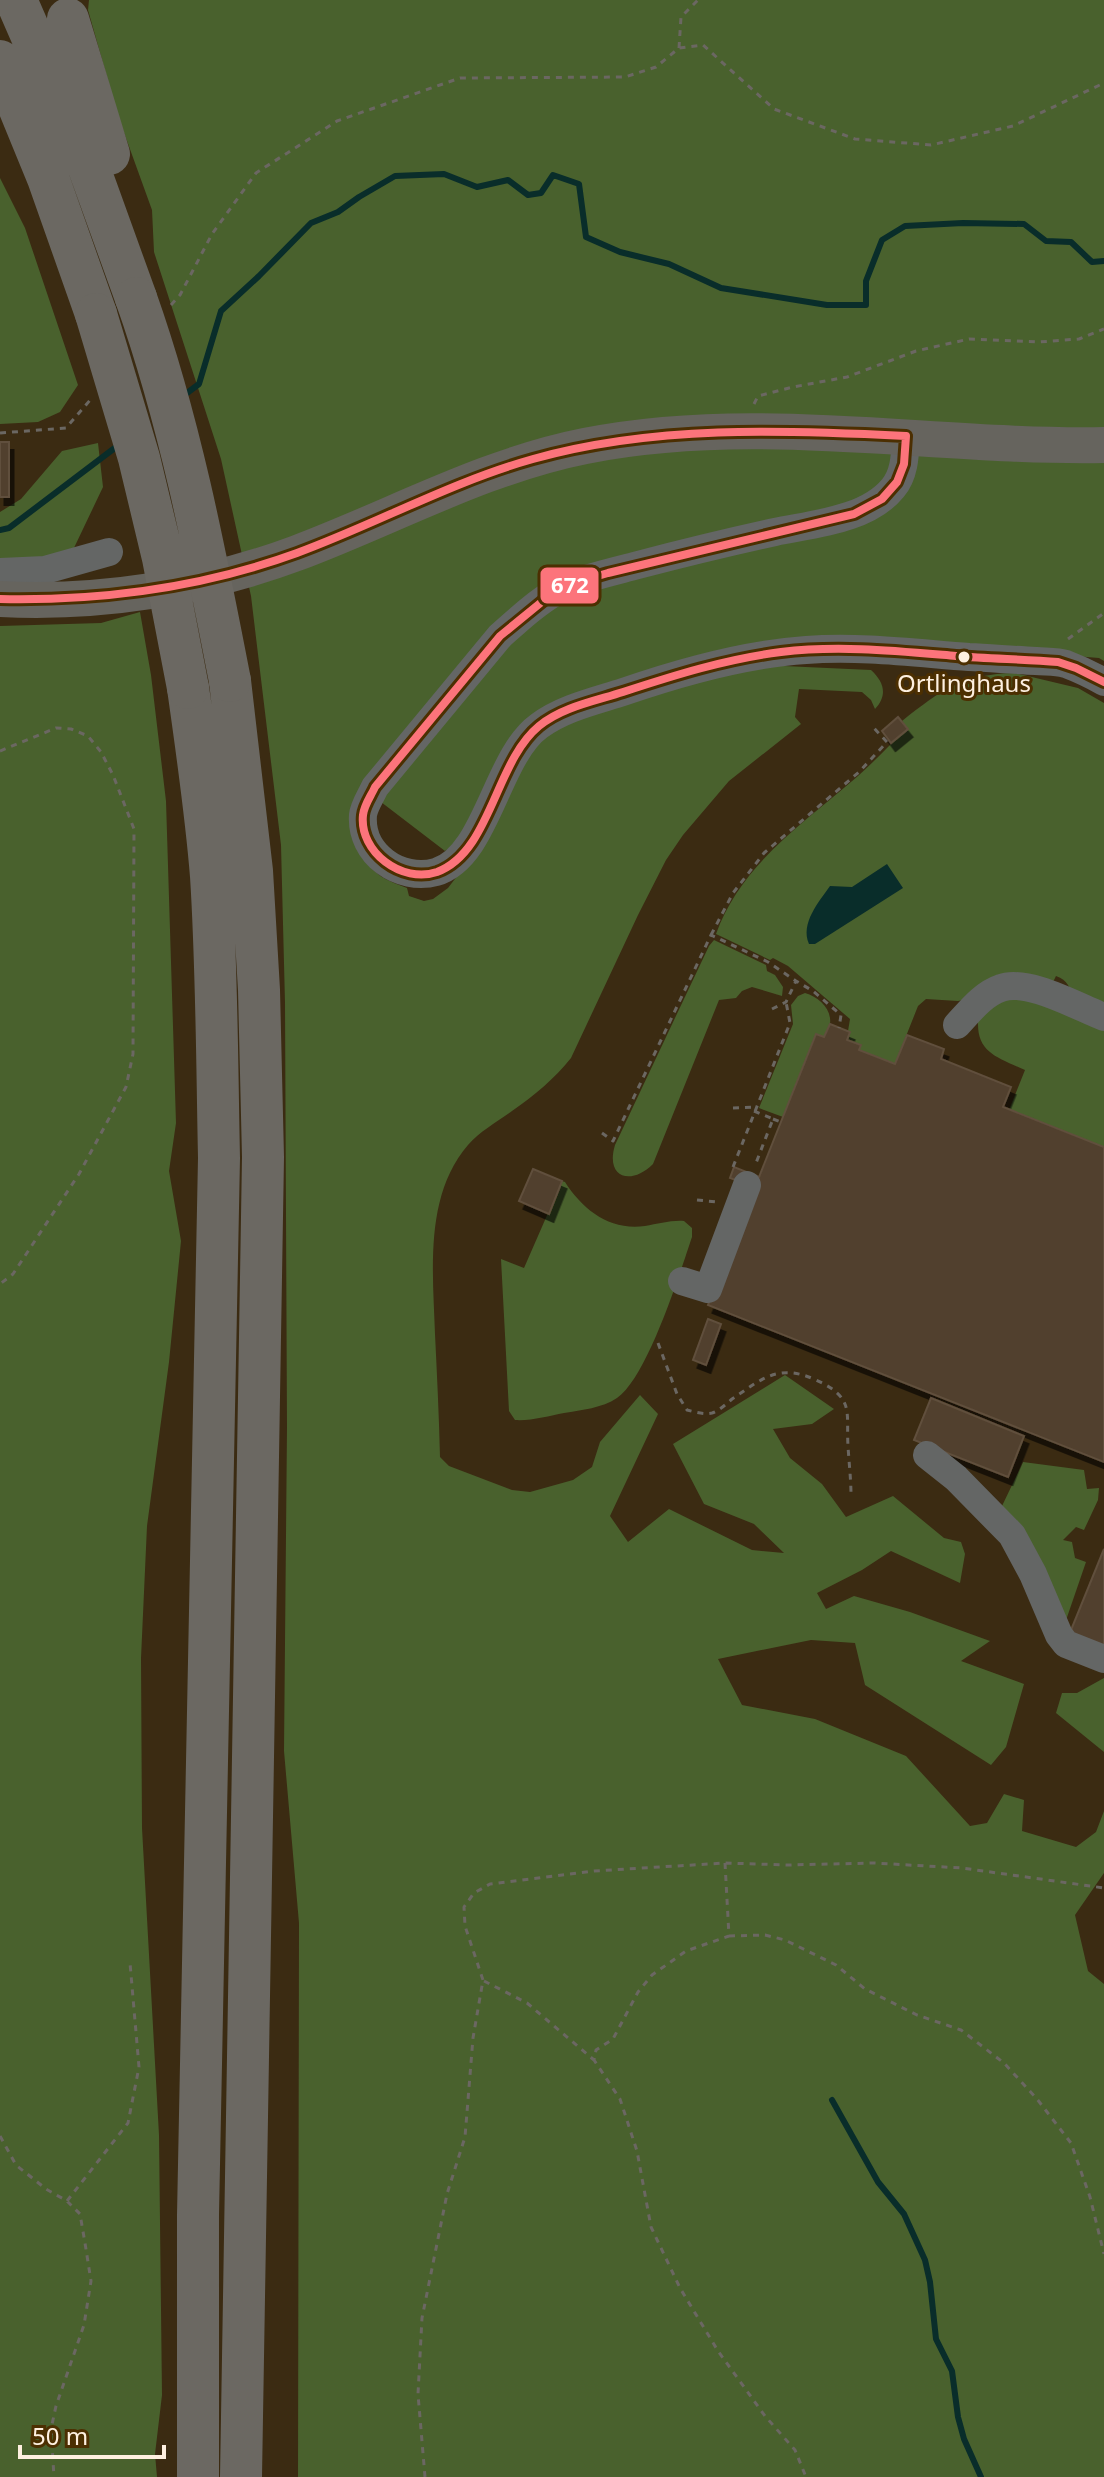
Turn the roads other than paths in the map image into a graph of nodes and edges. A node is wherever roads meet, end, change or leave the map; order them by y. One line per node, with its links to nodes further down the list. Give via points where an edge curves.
1 (16, 0): 5 (highway)
2 (65, 5): 5 (highway)
3 (0, 61): 6 (highway)
4 (0, 136): 6 (highway, via 64,287)
5 (152, 302): 20 (highway, bridge, via 153,348 204,549 230,681 252,871 259,990 263,1157)
6 (96, 314): 19 (highway, bridge, via 139,458 188,688 201,777 216,990 219,1158 198,2215)
7 (906, 436): 8 (main road); 11 (main road, via 737,431 586,446 485,475 242,571 137,594); 12 (street, via 898,480 864,509 586,579 524,614 375,787 363,812 372,849 398,870 439,871 474,837 510,763 538,726 639,686 714,666 768,654 855,649 1063,663)
8 (1104, 445)
9 (109, 552): 10 (street, via 45,570)
10 (0, 572)
11 (0, 599)
12 (1104, 682)
13 (1104, 1017): 14 (street, via 1012,985 984,998)
14 (957, 1025)
15 (743, 1178): 16 (street, via 708,1289)
16 (682, 1281)
17 (927, 1455): 18 (street, via 1012,1535 1066,1644)
18 (1104, 1659)
19 (198, 2477)
20 (241, 2477)

